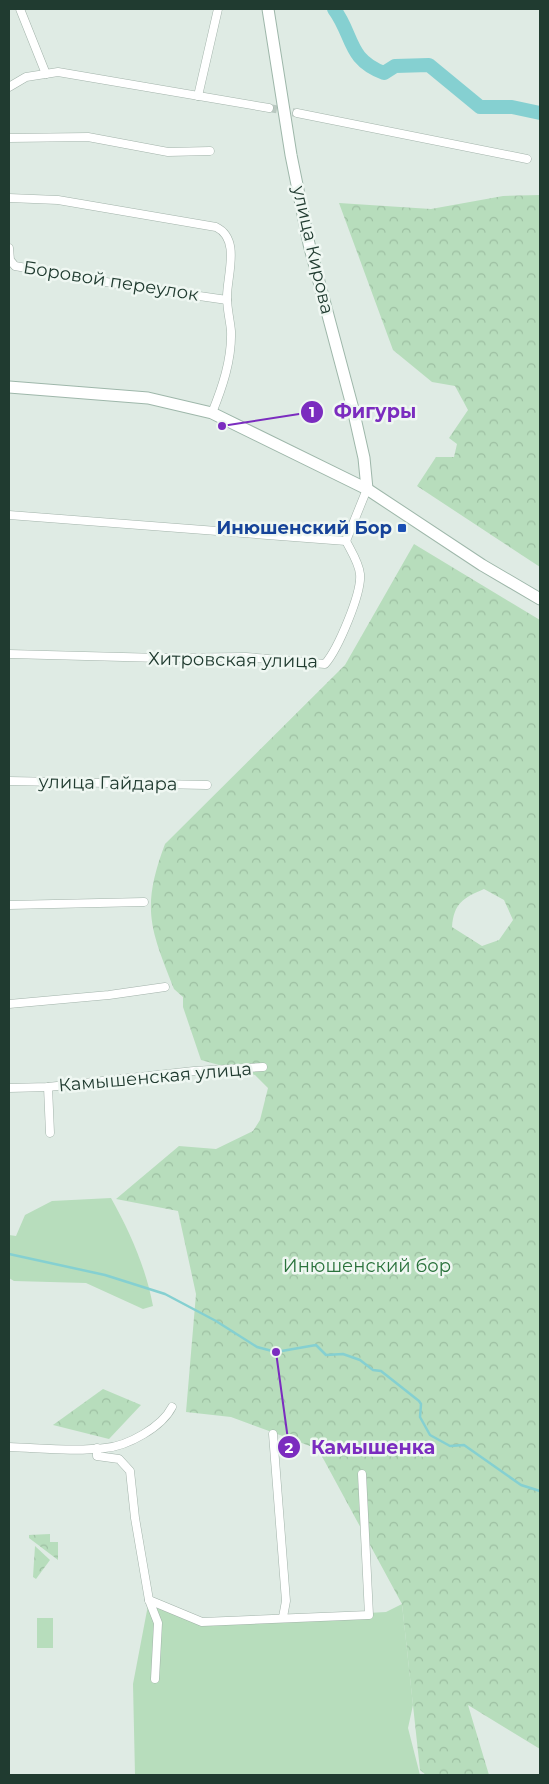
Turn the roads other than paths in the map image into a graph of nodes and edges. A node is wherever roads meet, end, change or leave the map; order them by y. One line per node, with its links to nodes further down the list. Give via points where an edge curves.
1 (20, 9): 4 (street)
2 (218, 9): 6 (street)
3 (268, 9): 17 (main road, улица Кирова, bridge, via 309,244 353,408)
4 (46, 74): 5 (street, via 26,77); 6 (street, via 58,72)
5 (9, 88)
6 (198, 96): 7 (street)
7 (269, 108)
8 (297, 113): 11 (street)
9 (9, 138): 10 (street, via 88,137 168,152)
10 (210, 151)
11 (527, 159)
12 (9, 198): 14 (street, via 58,200 216,227 229,238)
13 (9, 248): 14 (street, Боровой переулок, via 10,260 15,266)
14 (227, 300): 16 (street, via 231,333 227,366)
15 (9, 387): 16 (main road, via 148,398)
16 (212, 413): 17 (main road)
17 (367, 489): 19 (street); 20 (main road)
18 (9, 515): 19 (street)
19 (346, 541): 21 (street, Хитровская улица, via 360,574 352,609 332,656 325,664 246,657)
20 (540, 599)
21 (9, 654)
22 (9, 781): 23 (street, улица Гайдара)
23 (207, 785)
24 (144, 902): 25 (street)
25 (9, 905)
26 (165, 987): 27 (street)
27 (9, 1004)
28 (262, 1068): 30 (street, Камышенская улица, via 194,1071)
29 (9, 1088): 30 (street, Камышенская улица)
30 (48, 1088): 31 (street, Камышенская улица)
31 (50, 1134)
32 (172, 1406): 35 (street, via 157,1426 107,1448)
33 (273, 1434): 38 (street, via 286,1601)
34 (9, 1447): 35 (street)
35 (97, 1448): 37 (street, via 97,1456 119,1458 130,1471)
36 (362, 1474): 38 (street, via 369,1614)
37 (149, 1600): 38 (street, via 202,1622); 39 (street, via 158,1623)
38 (283, 1617)
39 (155, 1679)

